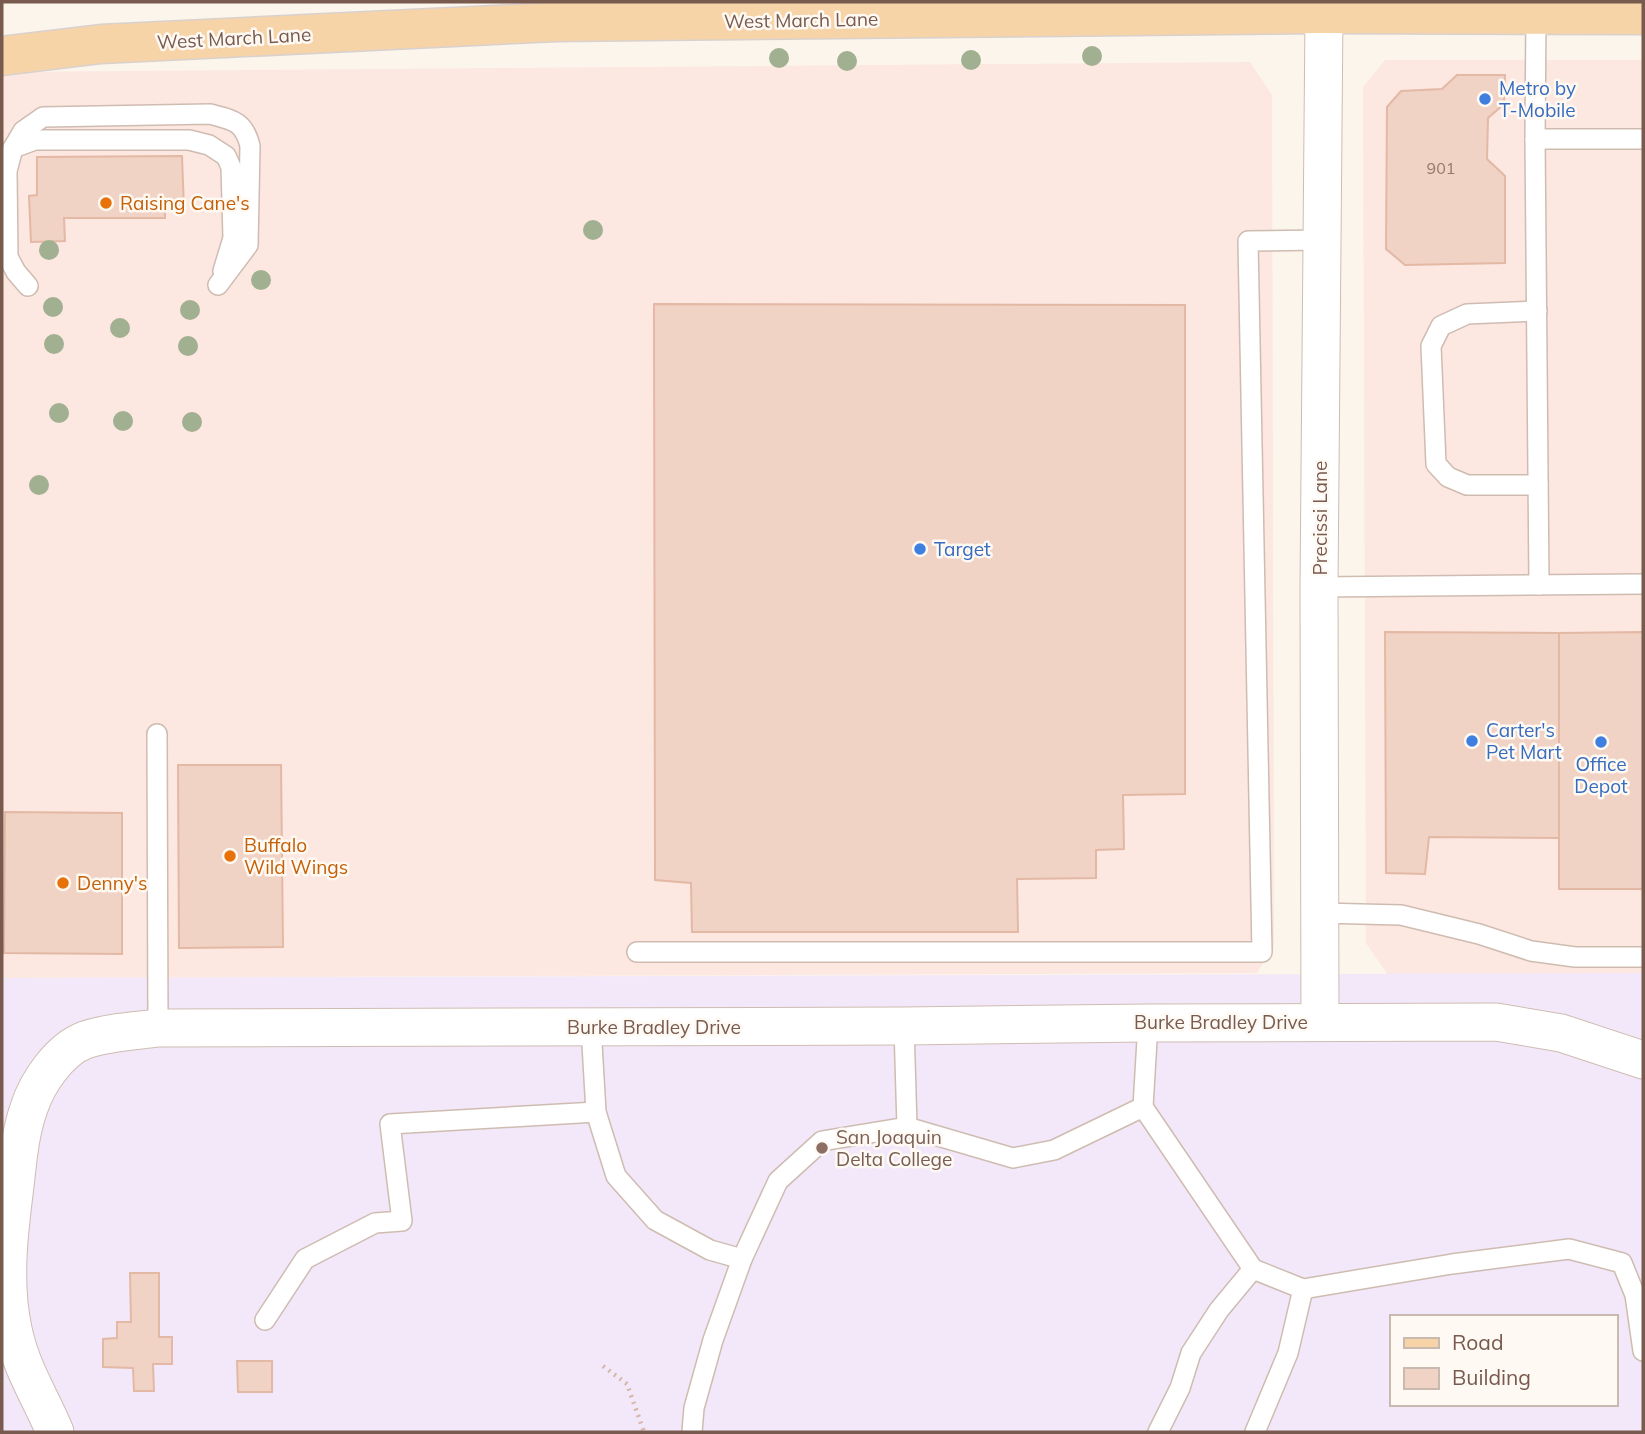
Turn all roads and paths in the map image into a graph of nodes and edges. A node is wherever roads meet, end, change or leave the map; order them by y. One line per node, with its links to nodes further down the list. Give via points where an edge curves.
1 (1324, 15): 2 (main road, West March Lane); 4 (main road, West March Lane, via 556,22 101,44); 8 (street, Precissi Lane)
2 (1536, 15): 3 (main road, West March Lane); 5 (lane)
3 (1643, 15)
4 (2, 56)
5 (1535, 139): 6 (lane); 10 (lane)
6 (1643, 139)
7 (13, 148): 7 (lane, via 23,131 43,117 210,114 233,120 246,131 250,146 248,245 218,285 233,238 231,167 226,156 209,145 189,140 35,140); 9 (lane, via 7,171 8,257)
8 (1322, 240): 14 (street, Precissi Lane); 17 (lane, via 1248,241 1262,952)
9 (28, 286)
10 (1536, 311): 11 (lane); 11 (lane, via 1467,314 1441,326 1431,346 1436,464 1448,477 1467,485)
11 (1538, 485): 13 (lane)
12 (1643, 584): 13 (lane)
13 (1539, 585): 14 (lane)
14 (1319, 587): 16 (street, Precissi Lane)
15 (157, 734): 23 (lane)
16 (1320, 913): 18 (lane, via 1401,915 1531,951 1575,957); 19 (street, Precissi Lane)
17 (637, 952)
18 (1643, 957)
19 (1320, 1022): 20 (street, Burke Bradley Drive); 24 (street, Burke Bradley Drive, via 1496,1022 1561,1033)
20 (1148, 1023): 22 (street, Burke Bradley Drive); 25 (lane)
21 (591, 1027): 22 (street, Burke Bradley Drive); 23 (street, Burke Bradley Drive); 26 (lane)
22 (904, 1027): 27 (lane)
23 (158, 1028): 35 (street, Burke Bradley Drive, via 84,1041 46,1074 29,1108 9,1232 8,1284 13,1328 26,1374)
24 (1643, 1060)
25 (1143, 1107): 27 (lane, via 1054,1150 1013,1158); 29 (lane)
26 (596, 1112): 28 (lane, via 615,1176 655,1220 710,1250); 32 (lane, via 390,1124 402,1221 375,1223 305,1259)
27 (906, 1127): 28 (lane, via 822,1141 778,1181)
28 (741, 1259): 37 (lane, via 713,1340)
29 (1253, 1269): 30 (lane); 38 (lane, via 1191,1353)
30 (1303, 1289): 31 (lane, via 1569,1249 1622,1263); 39 (lane, via 1288,1353)
31 (1639, 1295): 33 (lane)
32 (265, 1320)
33 (1643, 1351)
34 (603, 1366): 36 (path, via 627,1384)
35 (55, 1432)
36 (644, 1432)
37 (692, 1432)
38 (1158, 1432)
39 (1255, 1432)

